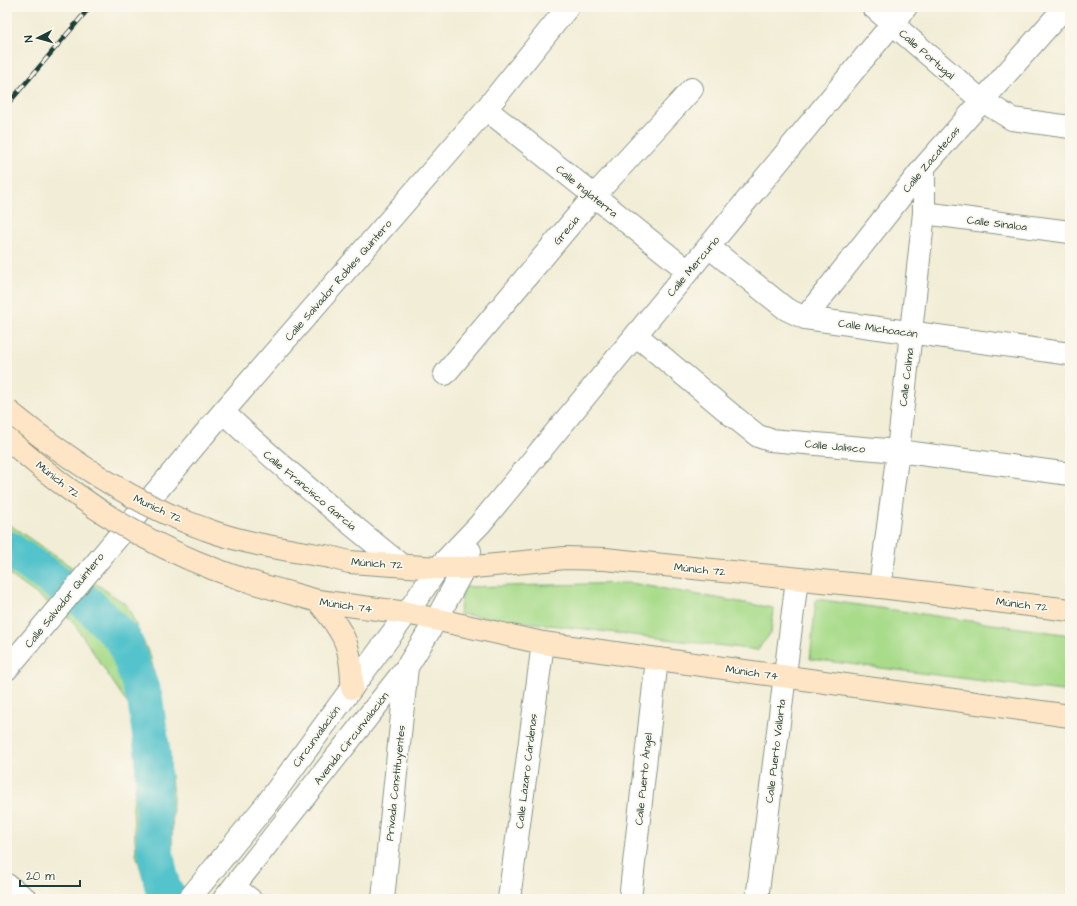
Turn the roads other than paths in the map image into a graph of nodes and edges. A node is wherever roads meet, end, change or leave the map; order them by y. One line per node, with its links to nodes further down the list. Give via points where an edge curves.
1 (568, 7): 8 (street, Calle Salvador Robles Quintero)
2 (873, 7): 5 (street, Calle Portugal)
3 (906, 7): 5 (street, Calle Mercurio)
4 (1065, 7): 7 (street, Calle Zacatecas)
5 (892, 24): 7 (street, Calle Portugal); 14 (street, Calle Mercurio)
6 (692, 89): 11 (street, Grecia)
7 (981, 100): 9 (street, Calle Portugal, via 1012,119); 10 (street, Calle Zacatecas)
8 (486, 109): 11 (street, Calle Inglaterra); 22 (street, Calle Salvador Robles Quintero)
9 (1070, 127)
10 (924, 167): 12 (street, Calle Colima); 16 (street, Calle Zacatecas)
11 (594, 196): 15 (street, Calle Inglaterra); 20 (street, Grecia)
12 (924, 213): 13 (street, Calle Sinaloa); 17 (street, Calle Colima)
13 (1070, 232)
14 (709, 247): 15 (street, Calle Mercurio); 16 (street, Calle Michoacán, via 786,309)
15 (688, 271): 18 (street, Calle Mercurio)
16 (805, 318): 17 (street, Calle Michoacán)
17 (912, 333): 19 (street, Calle Michoacán); 24 (street, Calle Colima)
18 (636, 336): 24 (street, Calle Jalisco, via 758,436 770,440); 26 (street, Calle Mercurio)
19 (1070, 354)
20 (445, 374)
21 (7, 410): 28 (main road, Munich 72, bridge, via 96,474 158,509 204,529 241,541)
22 (224, 412): 27 (street, Calle Salvador Robles Quintero); 29 (street, Calle Francisco García, via 300,484)
23 (7, 439): 34 (main road, Múnich 72, bridge, via 73,493 142,537 213,570)
24 (898, 451): 25 (street, Calle Jalisco); 33 (street, Calle Colima)
25 (1070, 474)
26 (480, 524): 30 (street, Calle Mercurio); 31 (street, Calle Mercurio)
27 (106, 550): 42 (street, Calle Salvador Quintero)
28 (330, 557): 29 (main road, Múnich 72, via 349,562)
29 (400, 564): 30 (main road, Múnich 72)
30 (438, 568): 31 (main road, Múnich 72); 37 (street, Circunvalación)
31 (464, 568): 32 (main road, Múnich 72, via 565,558 605,559); 38 (street, Avenida Circunvalación)
32 (797, 579): 33 (main road, Múnich 72); 43 (street, Calle Puerto Vallarta)
33 (880, 587): 36 (main road, Múnich 72)
34 (286, 592): 35 (main road, Múnich 74)
35 (318, 601): 37 (main road, Múnich 74); 44 (main road, via 334,620 346,641 352,665)
36 (1070, 610)
37 (407, 613): 38 (main road, Múnich 74); 44 (street, Circunvalación)
38 (436, 620): 39 (main road, Múnich 74); 41 (street, Avenida Circunvalación)
39 (543, 642): 40 (main road, Múnich 74); 51 (street, Calle Lázaro Cárdenas)
40 (657, 659): 43 (main road, Múnich 74); 52 (street, Calle Puerto Ángel)
41 (407, 667): 48 (street, Avenida Circunvalación); 50 (street, Privada Constituyentes)
42 (7, 669)
43 (784, 677): 45 (main road, Múnich 74); 53 (street, Calle Puerto Vallarta)
44 (352, 688): 47 (street, Circunvalación, via 265,806)
45 (1070, 716)
46 (7, 885): 49 (street)
47 (196, 891)
48 (236, 895)
49 (26, 899)
50 (383, 899)
51 (509, 899)
52 (630, 899)
53 (756, 899)

